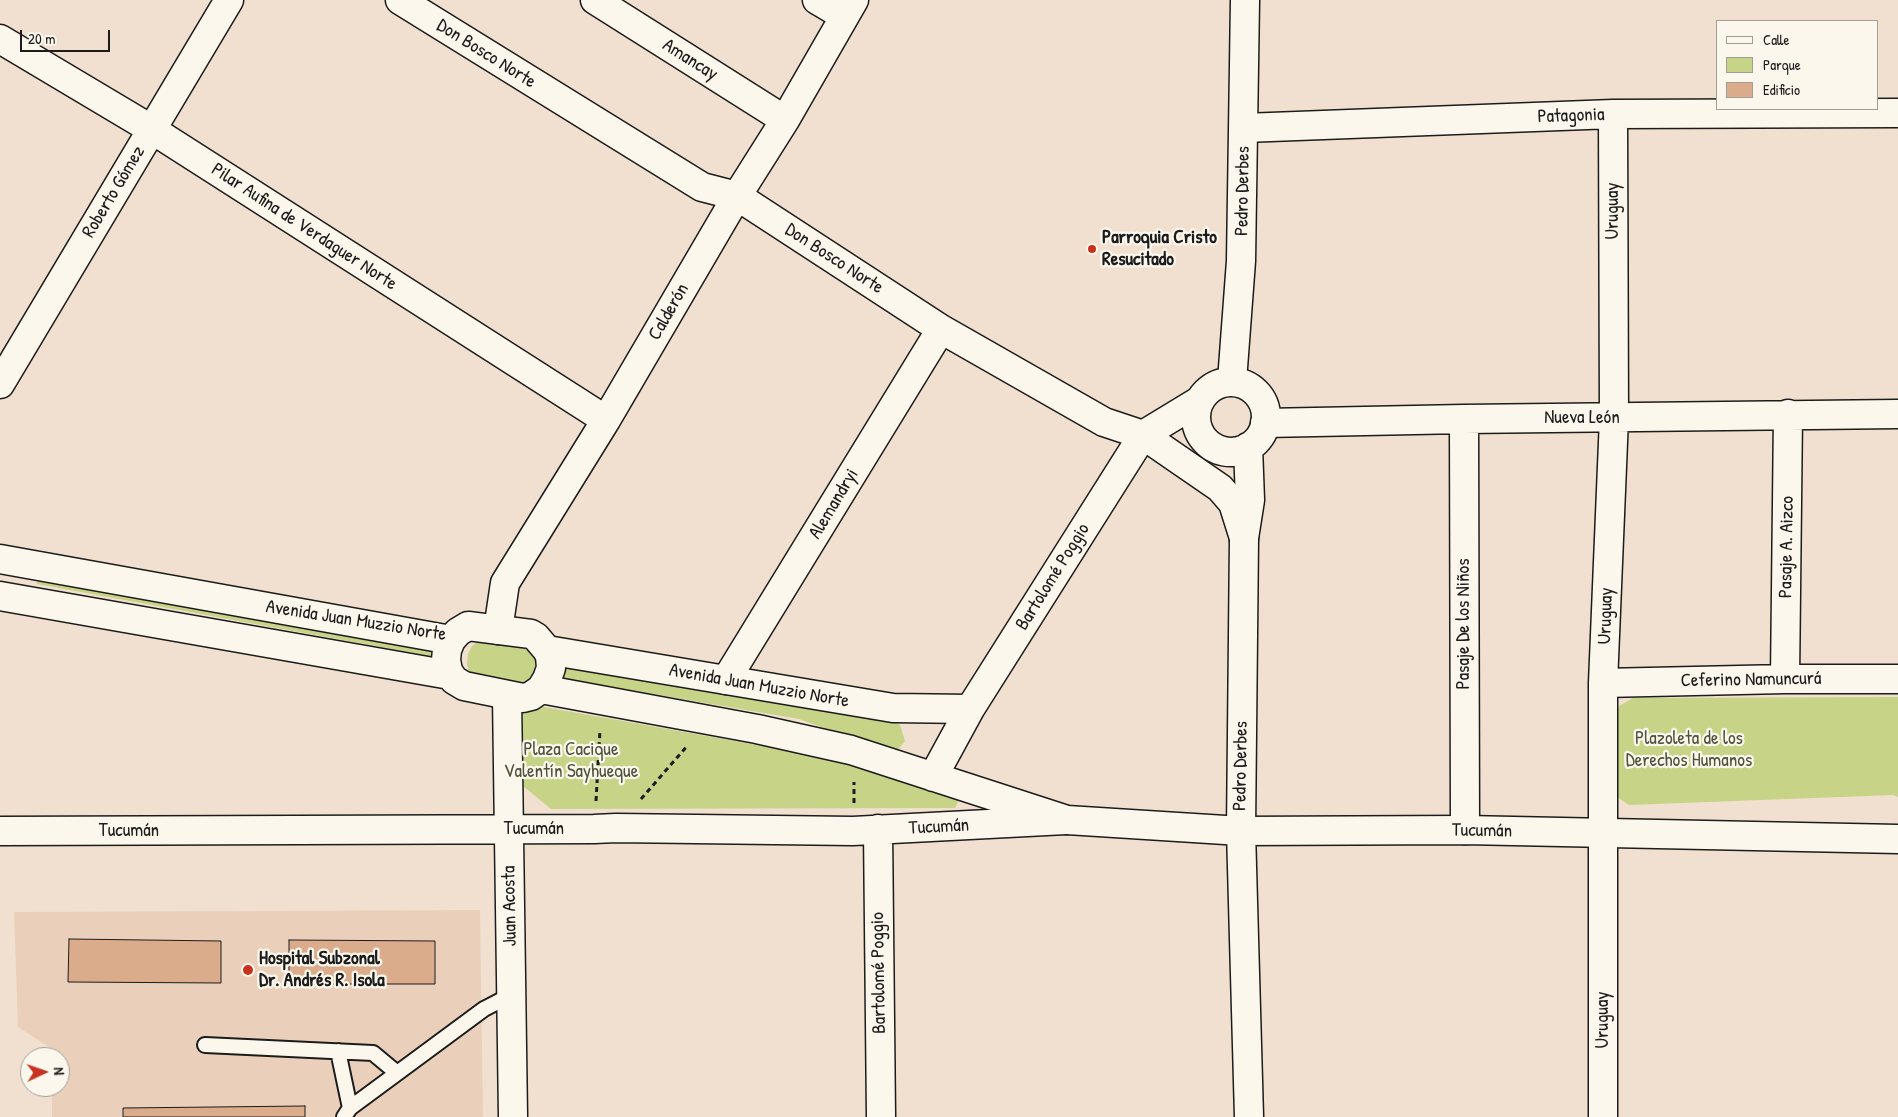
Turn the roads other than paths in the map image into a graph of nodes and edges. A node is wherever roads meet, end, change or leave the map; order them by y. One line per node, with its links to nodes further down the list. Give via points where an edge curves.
1 (229, 0): 12 (street, Roberto Gómez)
2 (400, 0): 13 (street, Don Bosco Norte, via 702,187)
3 (595, 0): 10 (street, Amancay)
4 (817, 0): 6 (street)
5 (1245, 0): 11 (street, Pedro Derbes)
6 (849, 8): 10 (street, Calderón)
7 (0, 39): 12 (street, Pilar Aufina de Verdaguer Norte)
8 (1898, 113): 9 (street, Patagonia)
9 (1613, 114): 11 (street, Patagonia); 20 (street, Uruguay)
10 (785, 120): 13 (street, Calderón)
11 (1244, 128): 16 (street, Pedro Derbes, via 1241,261)
12 (151, 130): 15 (street, Roberto Gómez); 22 (street, Pilar Aufina de Verdaguer Norte)
13 (737, 196): 14 (street, Don Bosco Norte); 22 (street, Calderón)
14 (941, 329): 24 (street, Don Bosco Norte, via 1104,422); 35 (street, Alemandryi)
15 (4, 369)
16 (1232, 381): 17 (street, via 1218,384); 23 (street, via 1257,393 1264,406)
17 (1199, 401): 24 (street, Bartolomé Poggio); 25 (street, via 1198,430 1207,442 1219,450 1234,452)
18 (1788, 414): 19 (street, Nueva León); 20 (street, Nueva León); 33 (street, Pasaje A. Aizco)
19 (1898, 414)
20 (1614, 418): 21 (street, Nueva León); 36 (street, Uruguay)
21 (1464, 419): 23 (street, Nueva León); 44 (street, Pasaje De los Niños)
22 (606, 420): 29 (street, Calderón, via 505,583)
23 (1265, 423): 25 (street, via 1257,440)
24 (1143, 435): 26 (street, Don Bosco Norte, via 1220,488 1234,503); 39 (street, Bartolomé Poggio)
25 (1248, 447): 26 (street, Pedro Derbes, via 1250,500)
26 (1244, 538): 46 (street, Pedro Derbes)
27 (0, 559): 30 (street, Avenida Juan Muzzio Norte)
28 (0, 596): 32 (street, Avenida Juan Muzzio Norte)
29 (498, 630): 30 (street, Avenida Juan Muzzio Norte, via 468,626); 31 (street, Avenida Juan Muzzio Norte, via 530,634)
30 (451, 640): 32 (street, via 446,660)
31 (547, 650): 35 (street, Avenida Juan Muzzio Norte); 37 (street, via 551,668)
32 (450, 675): 38 (street, Avenida Juan Muzzio Norte, via 464,686)
33 (1785, 679): 34 (street, Ceferino Namuncurá); 36 (street, Ceferino Namuncurá)
34 (1898, 679)
35 (726, 680): 39 (street, Avenida Juan Muzzio Norte, via 893,708)
36 (1603, 683): 47 (street, Uruguay)
37 (541, 689): 38 (street, Avenida Juan Muzzio Norte, via 523,698); 40 (street, via 757,729 855,751)
38 (507, 696): 42 (street, Juan Acosta)
39 (970, 709): 40 (street, Bartolomé Poggio)
40 (932, 777): 41 (street, Tucumán)
41 (1067, 820): 43 (street, Tucumán); 46 (street, Tucumán)
42 (509, 829): 43 (street, Tucumán); 45 (street, Tucumán); 49 (street, Juan Acosta)
43 (865, 830): 55 (street, Bartolomé Poggio)
44 (1465, 830): 46 (street, Tucumán); 47 (street, Tucumán)
45 (0, 831)
46 (1241, 832): 56 (street, Pedro Derbes)
47 (1603, 834): 48 (street, Tucumán); 57 (street, Uruguay)
48 (1898, 839)
49 (511, 995): 52 (lane, via 484,1009); 54 (street, Juan Acosta)
50 (205, 1045): 51 (lane)
51 (338, 1051): 52 (lane, via 373,1053); 53 (lane)
52 (397, 1073): 53 (lane)
53 (347, 1112)
54 (513, 1117)
55 (881, 1117)
56 (1249, 1117)
57 (1602, 1117)

